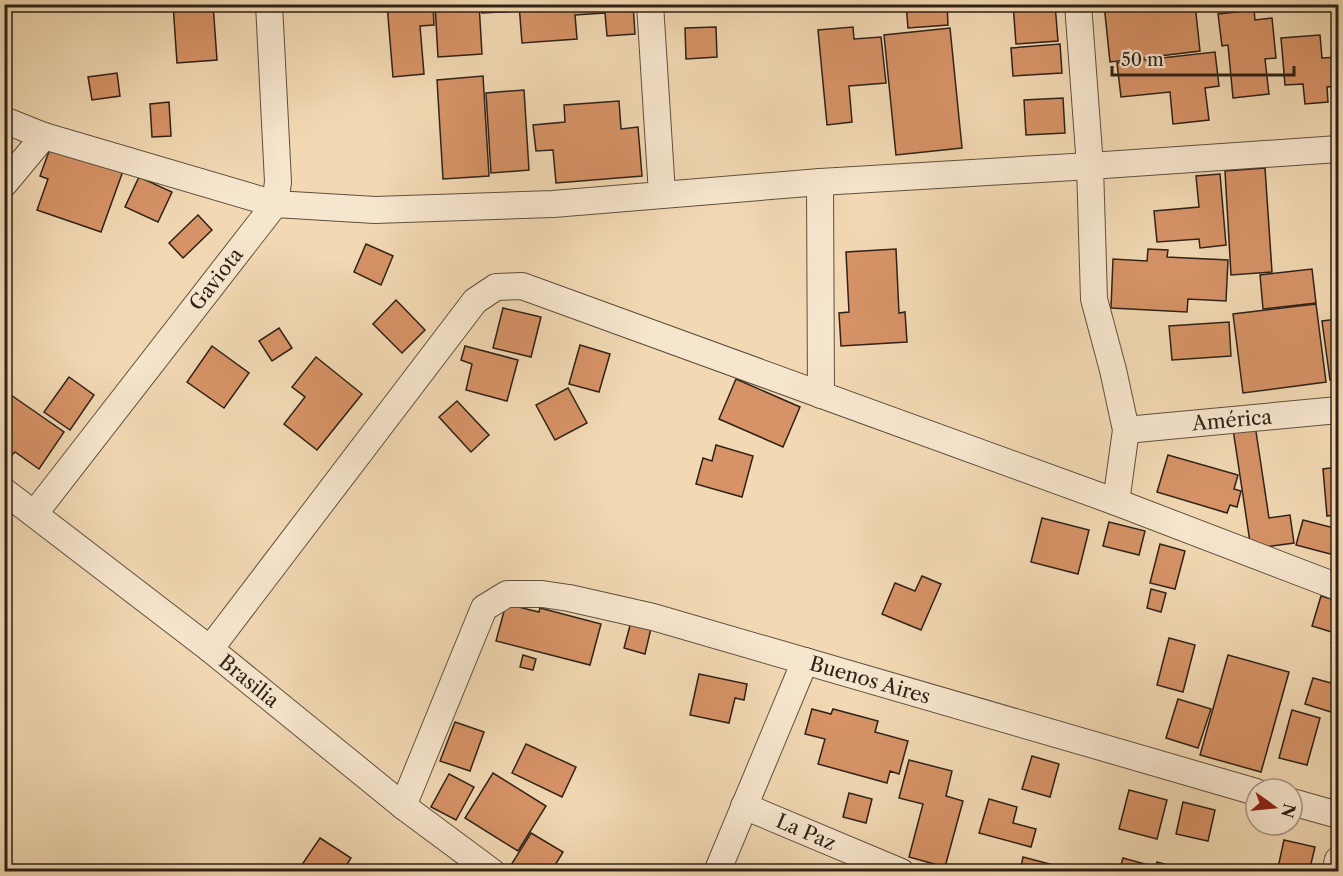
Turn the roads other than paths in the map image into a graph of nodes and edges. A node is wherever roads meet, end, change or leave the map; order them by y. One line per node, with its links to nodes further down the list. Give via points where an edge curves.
1 (268, 4): 11 (street, via 279,182)
2 (650, 4): 10 (street)
3 (1078, 4): 7 (street)
4 (4, 120): 5 (street)
5 (44, 136): 9 (street); 11 (street)
6 (1338, 149): 7 (street)
7 (1090, 166): 8 (street); 14 (street, via 1094,299)
8 (820, 182): 10 (street); 12 (street)
9 (4, 184)
10 (662, 194): 11 (street, via 553,204 375,210)
11 (275, 204): 17 (street, Gaviota)
12 (820, 395): 16 (street); 19 (street, via 522,286 496,287 474,301)
13 (1338, 410): 14 (street, América)
14 (1126, 430): 16 (street)
15 (4, 491): 17 (street, Brasilia)
16 (1116, 502): 18 (street)
17 (35, 513): 19 (street, Brasilia)
18 (1338, 586)
19 (210, 649): 22 (street, Brasilia)
20 (805, 661): 21 (street, Buenos Aires); 22 (street, Buenos Aires, via 653,617 542,594 507,594 484,608); 23 (street)
21 (1244, 789)
22 (402, 806): 27 (street, Brasilia)
23 (744, 806): 28 (street); 29 (street, La Paz)
24 (1304, 806): 25 (street)
25 (1338, 816)
26 (1338, 860): 30 (street)
27 (492, 872)
28 (717, 872)
29 (901, 872)
30 (1335, 872)

